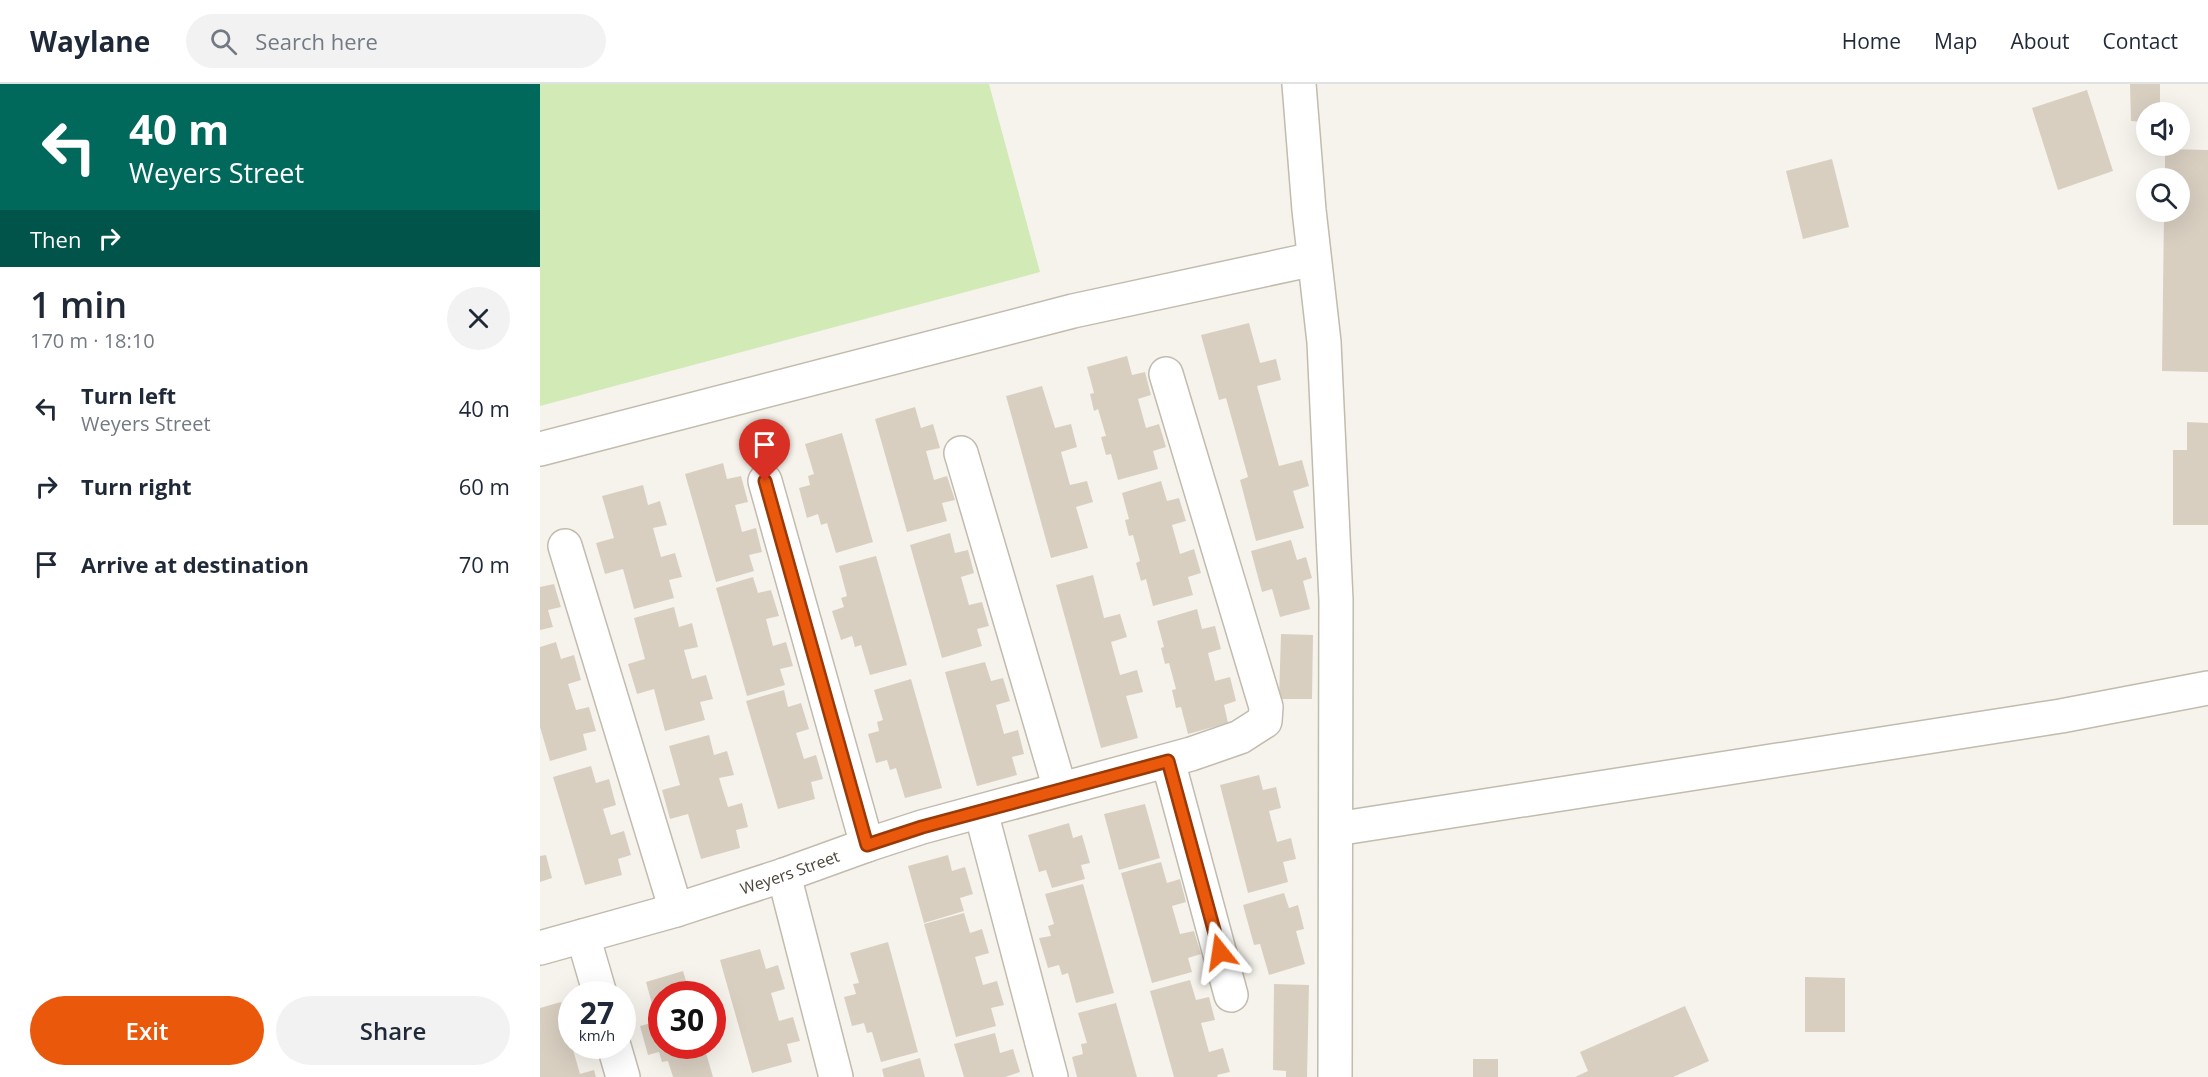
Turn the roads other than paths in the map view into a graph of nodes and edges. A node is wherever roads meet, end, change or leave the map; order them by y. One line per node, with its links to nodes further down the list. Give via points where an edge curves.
1 (1299, 84): 2 (street)
2 (1314, 259): 4 (street, via 1073,310); 12 (street, via 1324,342 1336,600)
3 (1166, 374): 9 (street, Weyers Street, via 1266,707 1265,721 1240,737)
4 (540, 449)
5 (961, 453): 10 (street)
6 (765, 481): 13 (street)
7 (565, 546): 15 (street)
8 (2208, 688): 12 (street, via 2061,716)
9 (1168, 761): 10 (street, Weyers Street); 19 (street)
10 (1060, 789): 11 (street, Weyers Street)
11 (981, 812): 13 (street, Weyers Street); 23 (street)
12 (1336, 829): 24 (street)
13 (867, 845): 14 (street, Weyers Street)
14 (784, 875): 15 (street, Weyers Street); 22 (street)
15 (676, 910): 16 (street, Weyers Street)
16 (583, 936): 17 (street, Weyers Street); 18 (street)
17 (540, 948)
18 (596, 981)
19 (1231, 995)
20 (618, 1059): 21 (street)
21 (623, 1077)
22 (836, 1077)
23 (1051, 1077)
24 (1335, 1077)

